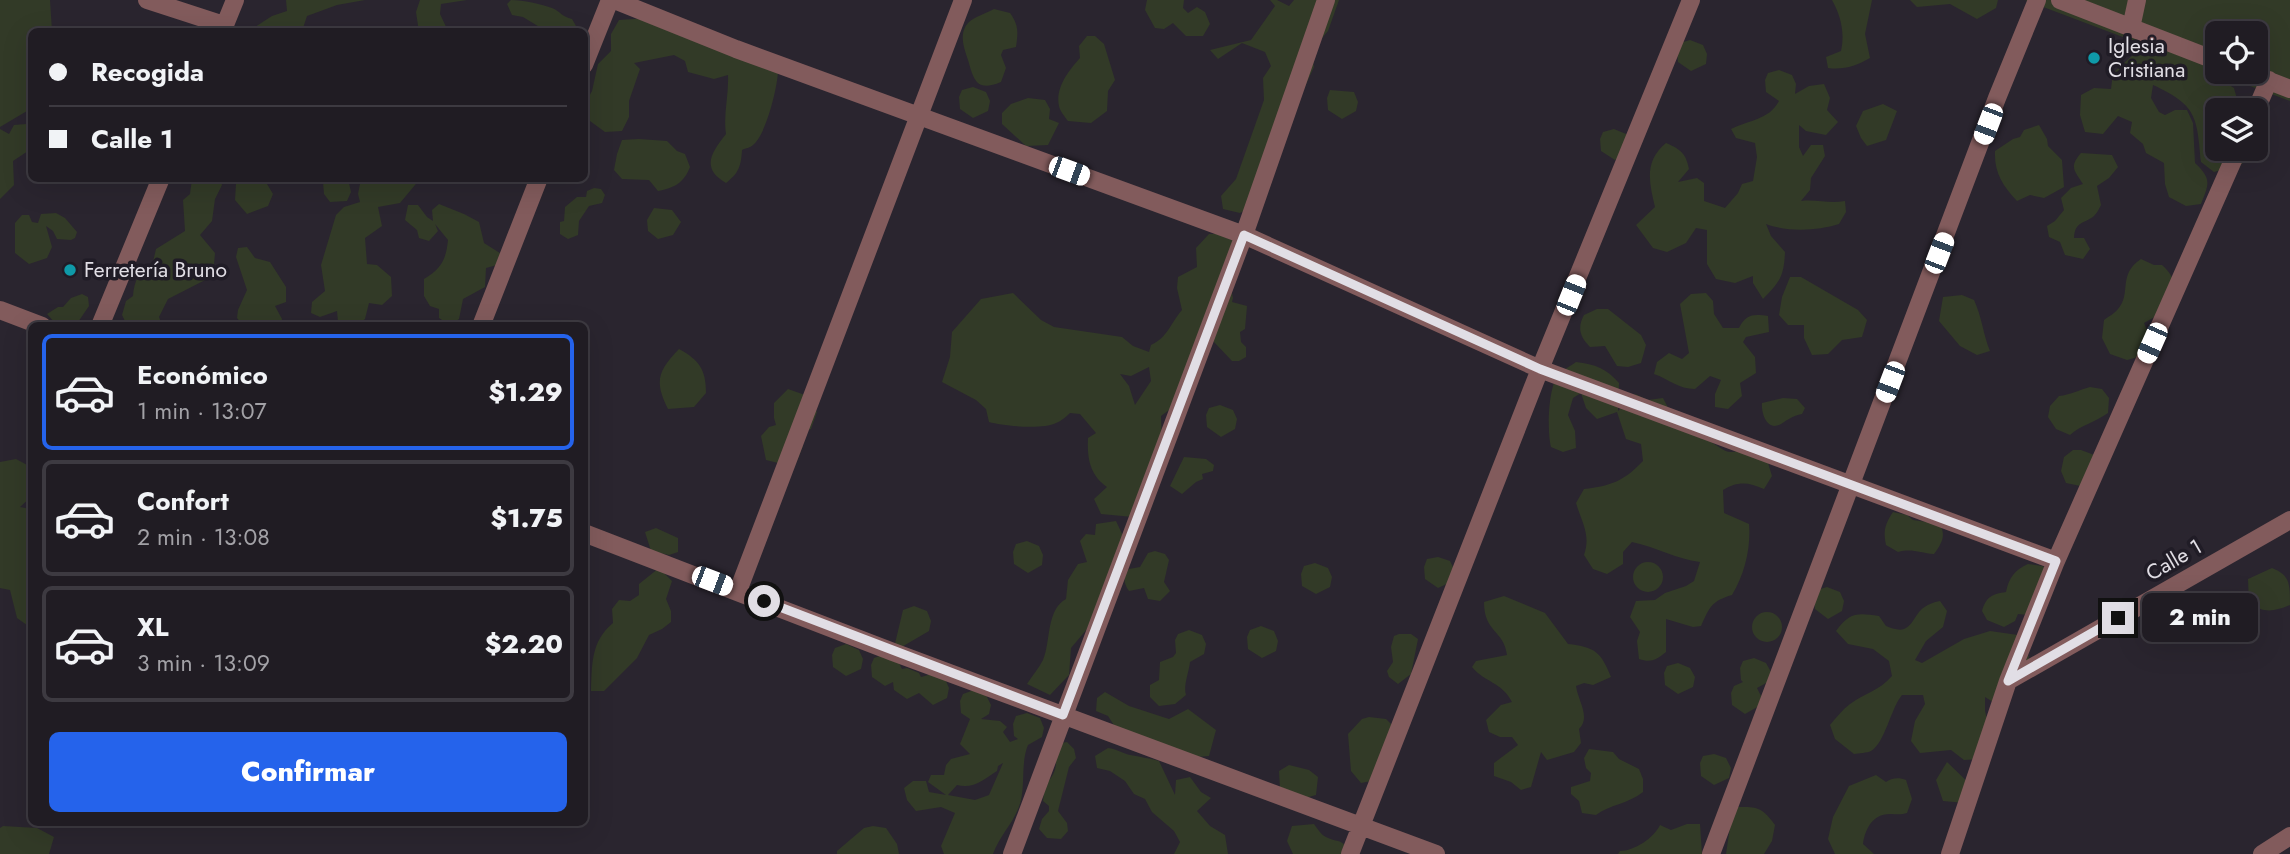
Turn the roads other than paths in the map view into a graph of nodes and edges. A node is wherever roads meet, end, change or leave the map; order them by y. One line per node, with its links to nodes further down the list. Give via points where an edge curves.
1 (147, 0): 10 (street)
2 (235, 0): 10 (street)
3 (612, 0): 12 (street); 17 (street)
4 (963, 0): 17 (street)
5 (1326, 0): 21 (street)
6 (1691, 0): 26 (street)
7 (2037, 0): 27 (street)
8 (2060, 0): 11 (street)
9 (2137, 0): 11 (street)
10 (223, 28)
11 (2131, 28): 13 (street)
12 (588, 56)
13 (2205, 56)
14 (2269, 80): 15 (street); 16 (street)
15 (2290, 89)
16 (2261, 98)
17 (919, 116): 21 (street); 31 (street)
18 (2233, 161): 30 (street)
19 (159, 182): 24 (street)
20 (537, 182): 25 (street)
21 (1244, 235): 26 (street); 33 (street)
22 (0, 310): 23 (street)
23 (32, 322)
24 (102, 322)
25 (483, 322)
26 (1540, 369): 27 (street); 34 (street)
27 (1851, 484): 30 (street); 39 (street)
28 (2290, 520): 32 (street, Calle 1)
29 (588, 535): 31 (street)
30 (2056, 561): 32 (street)
31 (738, 591): 33 (street)
32 (2008, 681): 40 (street)
33 (1063, 715): 34 (street); 36 (street)
34 (1360, 825): 37 (street); 38 (street)
35 (2290, 836): 41 (street)
36 (1013, 854)
37 (1350, 854)
38 (1436, 854)
39 (1711, 854)
40 (1950, 854)
41 (2262, 854)

